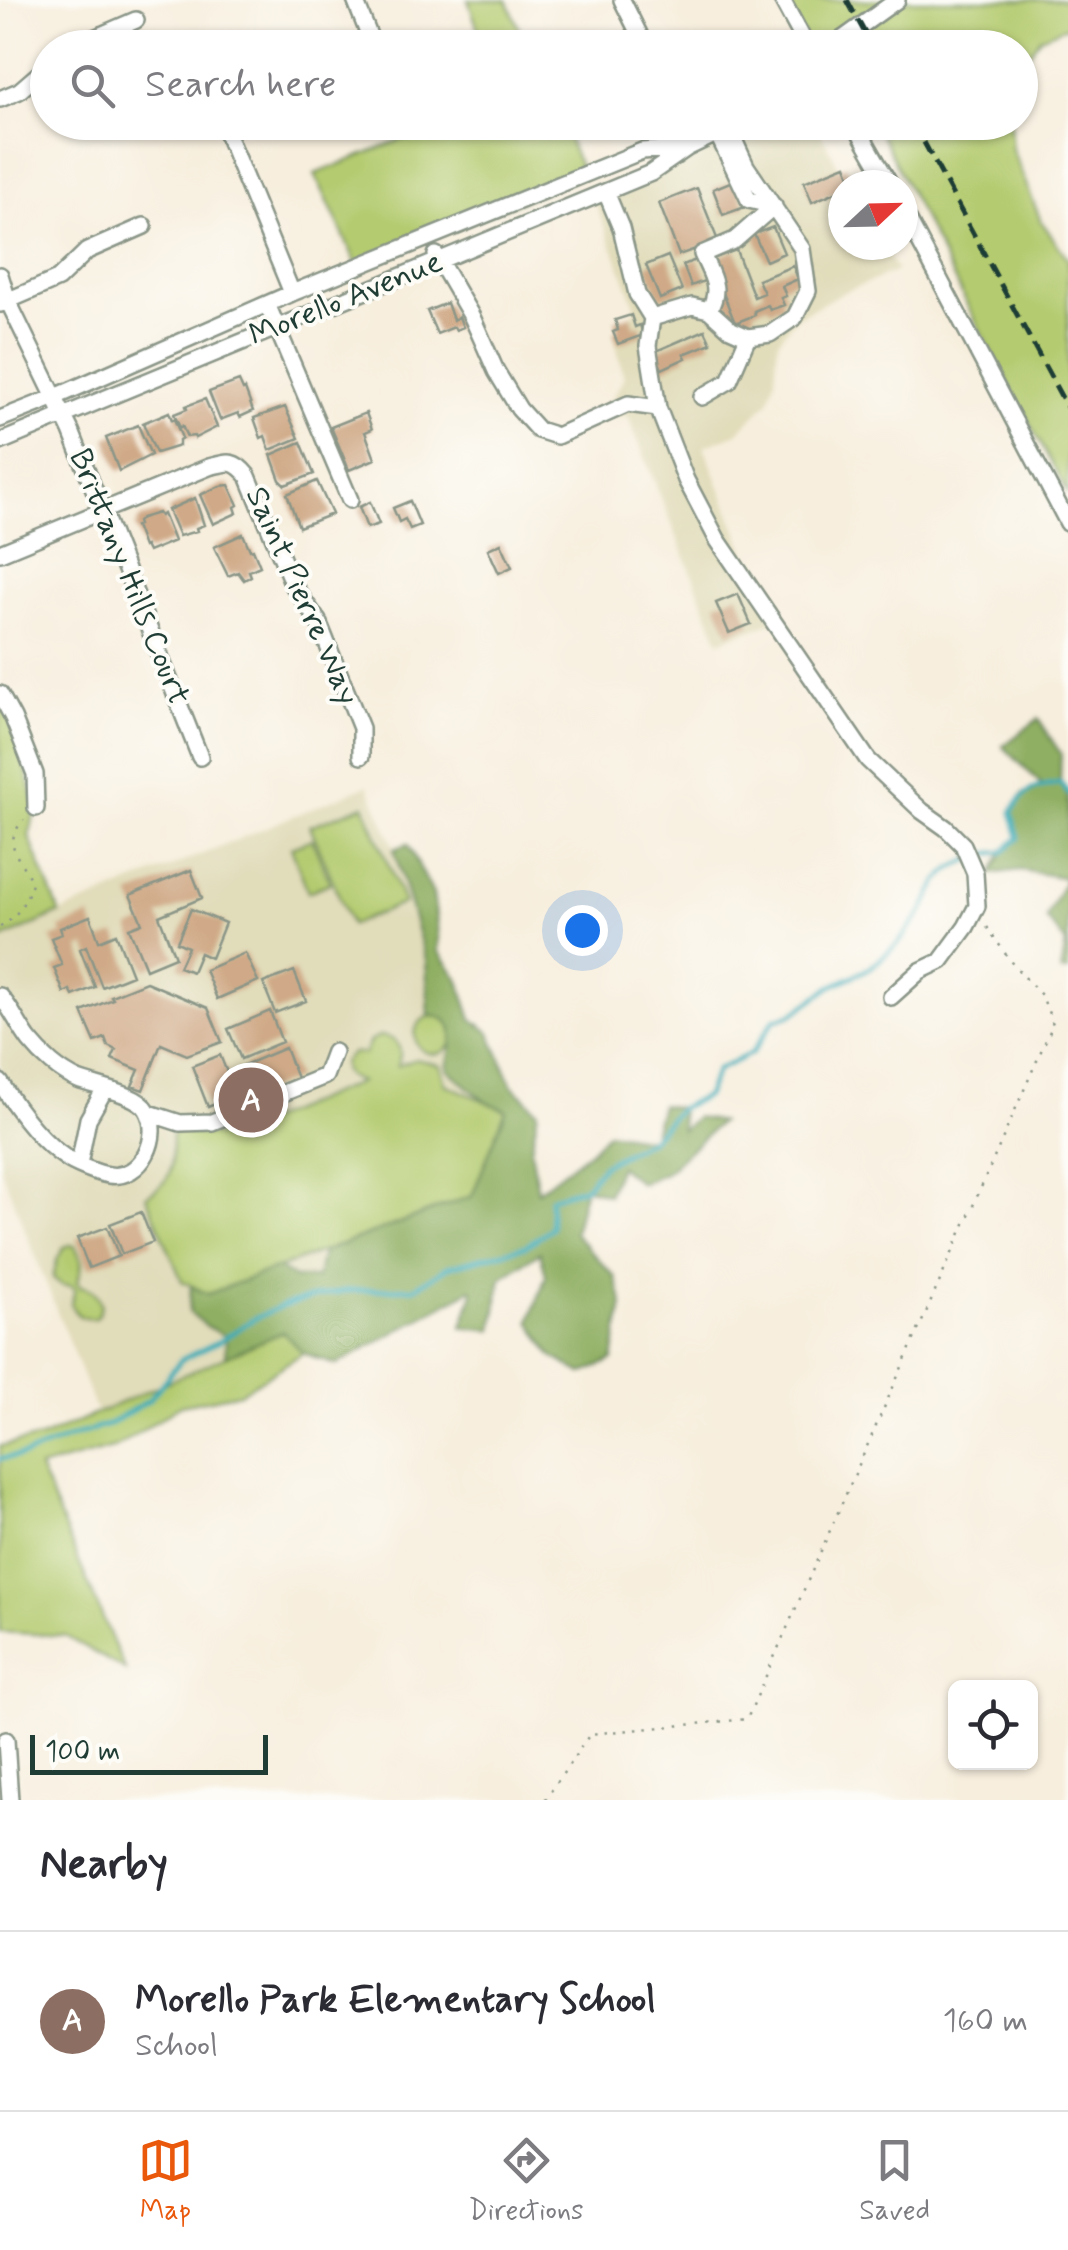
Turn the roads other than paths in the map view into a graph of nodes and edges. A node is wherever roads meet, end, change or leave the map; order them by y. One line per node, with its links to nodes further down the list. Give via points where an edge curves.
1 (355, 0): 7 (street)
2 (622, 0): 8 (street)
3 (782, 0): 9 (street)
4 (896, 0): 10 (street)
5 (136, 20): 6 (street)
6 (113, 30)
7 (367, 30)
8 (637, 30)
9 (798, 30)
10 (855, 30)
11 (30, 82): 12 (street)
12 (0, 98)
13 (229, 140): 27 (street)
14 (684, 140): 18 (street)
15 (705, 140): 18 (street, Morello Avenue)
16 (734, 140): 21 (street)
17 (864, 140): 19 (street)
18 (687, 148): 20 (street, Morello Avenue); 23 (street, Morello Avenue, via 642,151)
19 (881, 170)
20 (606, 192): 25 (street, Morello Avenue); 31 (street, via 637,294)
21 (774, 206): 30 (street, via 734,240 702,254 715,286); 33 (street, via 802,249 808,291 795,316 770,334)
22 (144, 226): 28 (street)
23 (428, 238): 25 (street); 27 (street, Morello Avenue)
24 (918, 238): 42 (street)
25 (439, 261): 32 (street, Morello Avenue); 36 (street, via 504,384 538,430 557,436 628,404)
26 (0, 275): 28 (street, Brittany Hills Court)
27 (292, 293): 29 (street, Morello Avenue)
28 (4, 303): 35 (street, Brittany Hills Court)
29 (266, 304): 32 (street); 35 (street, Morello Avenue)
30 (709, 310): 31 (street, via 692,306); 33 (street)
31 (652, 318): 36 (street, via 648,346)
32 (276, 328): 37 (street, Morello Avenue); 40 (street)
33 (748, 337): 34 (street, via 729,381)
34 (702, 397)
35 (53, 398): 37 (street, Brittany Hills Court); 38 (street, Morello Avenue)
36 (658, 408): 49 (street, via 717,539 868,760 964,845 975,873 976,909 942,960)
37 (63, 416): 39 (street, Morello Avenue); 41 (street, Brittany Hills Court)
38 (0, 418)
39 (0, 442)
40 (350, 500)
41 (102, 509): 43 (street); 45 (street, Saint Pierre Way, via 208,467 240,466 293,585 318,621 362,728); 46 (street, Brittany Hills Court)
42 (1068, 523)
43 (0, 552)
44 (0, 694): 47 (street, via 36,774)
45 (362, 756)
46 (200, 757)
47 (36, 808)
48 (0, 996): 52 (street, via 55,1066)
49 (891, 997)
50 (334, 1052): 53 (street, via 325,1076 212,1122 180,1123)
51 (0, 1082): 54 (street, via 39,1134)
52 (104, 1089): 53 (street, via 141,1100); 54 (street, via 88,1119)
53 (149, 1112): 54 (street, via 152,1142 128,1171 110,1176)
54 (79, 1164)
55 (6, 1740): 56 (street)
56 (10, 1800)

